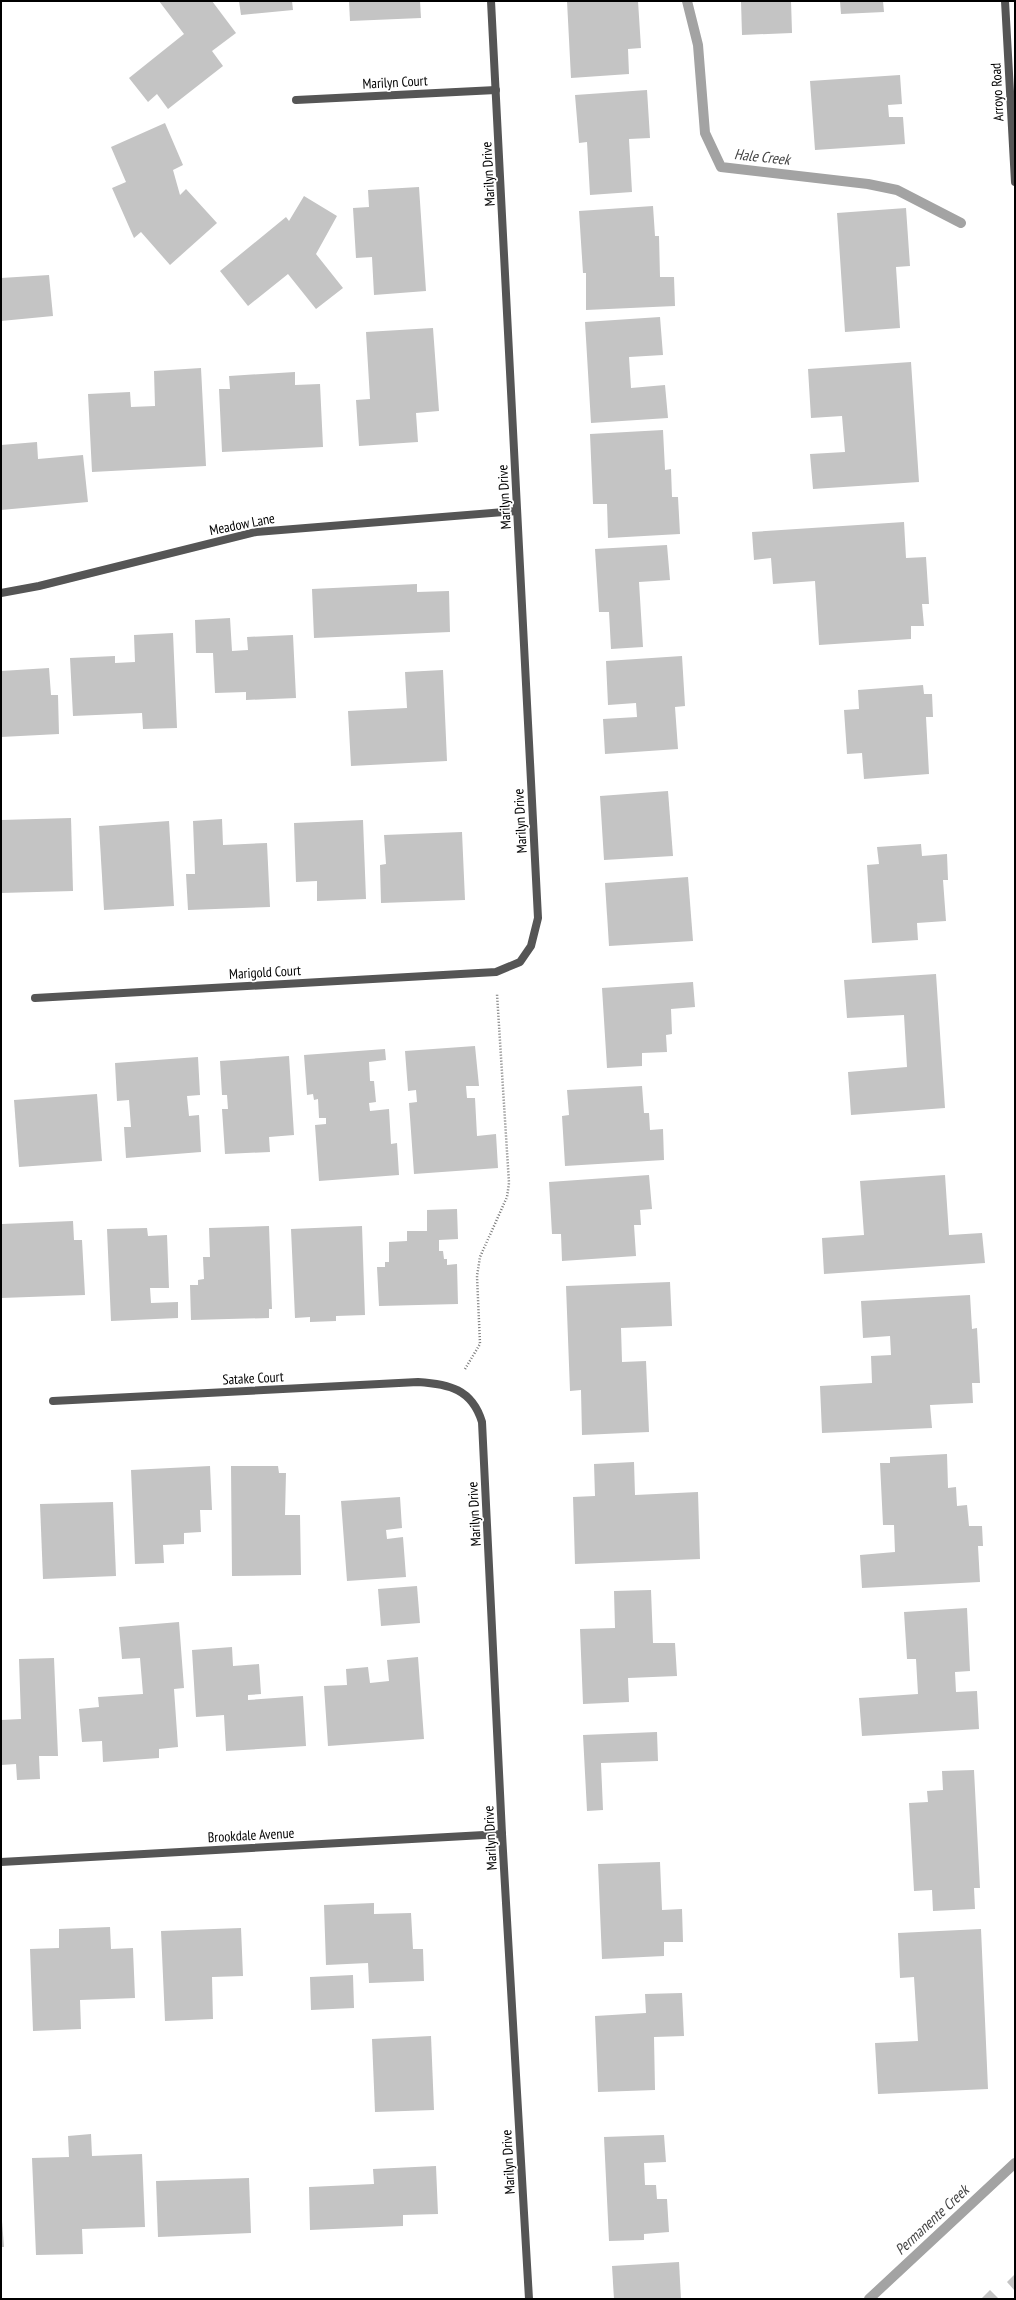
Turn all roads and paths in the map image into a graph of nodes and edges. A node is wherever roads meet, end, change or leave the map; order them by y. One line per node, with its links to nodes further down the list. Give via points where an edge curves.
1 (490, 1): 3 (street, Marilyn Drive)
2 (1005, 1): 5 (street, Arroyo Road)
3 (496, 90): 4 (street, Marilyn Court); 6 (street, Marilyn Drive)
4 (296, 100)
5 (1015, 182)
6 (517, 510): 7 (street, Meadow Lane, via 256,532 39,586); 8 (street, Marilyn Drive, via 538,918 531,946 520,962)
7 (1, 592)
8 (496, 972): 9 (street, Marigold Court); 10 (path, via 509,1183 507,1197 480,1257 477,1276 480,1344)
9 (35, 998)
10 (454, 1388): 11 (street, Satake Court, via 418,1382); 12 (street, Marilyn Drive, via 470,1397 478,1408 482,1422)
11 (52, 1401)
12 (502, 1834): 13 (street, Brookdale Avenue); 14 (street, Marilyn Drive)
13 (1, 1862)
14 (530, 2299)

